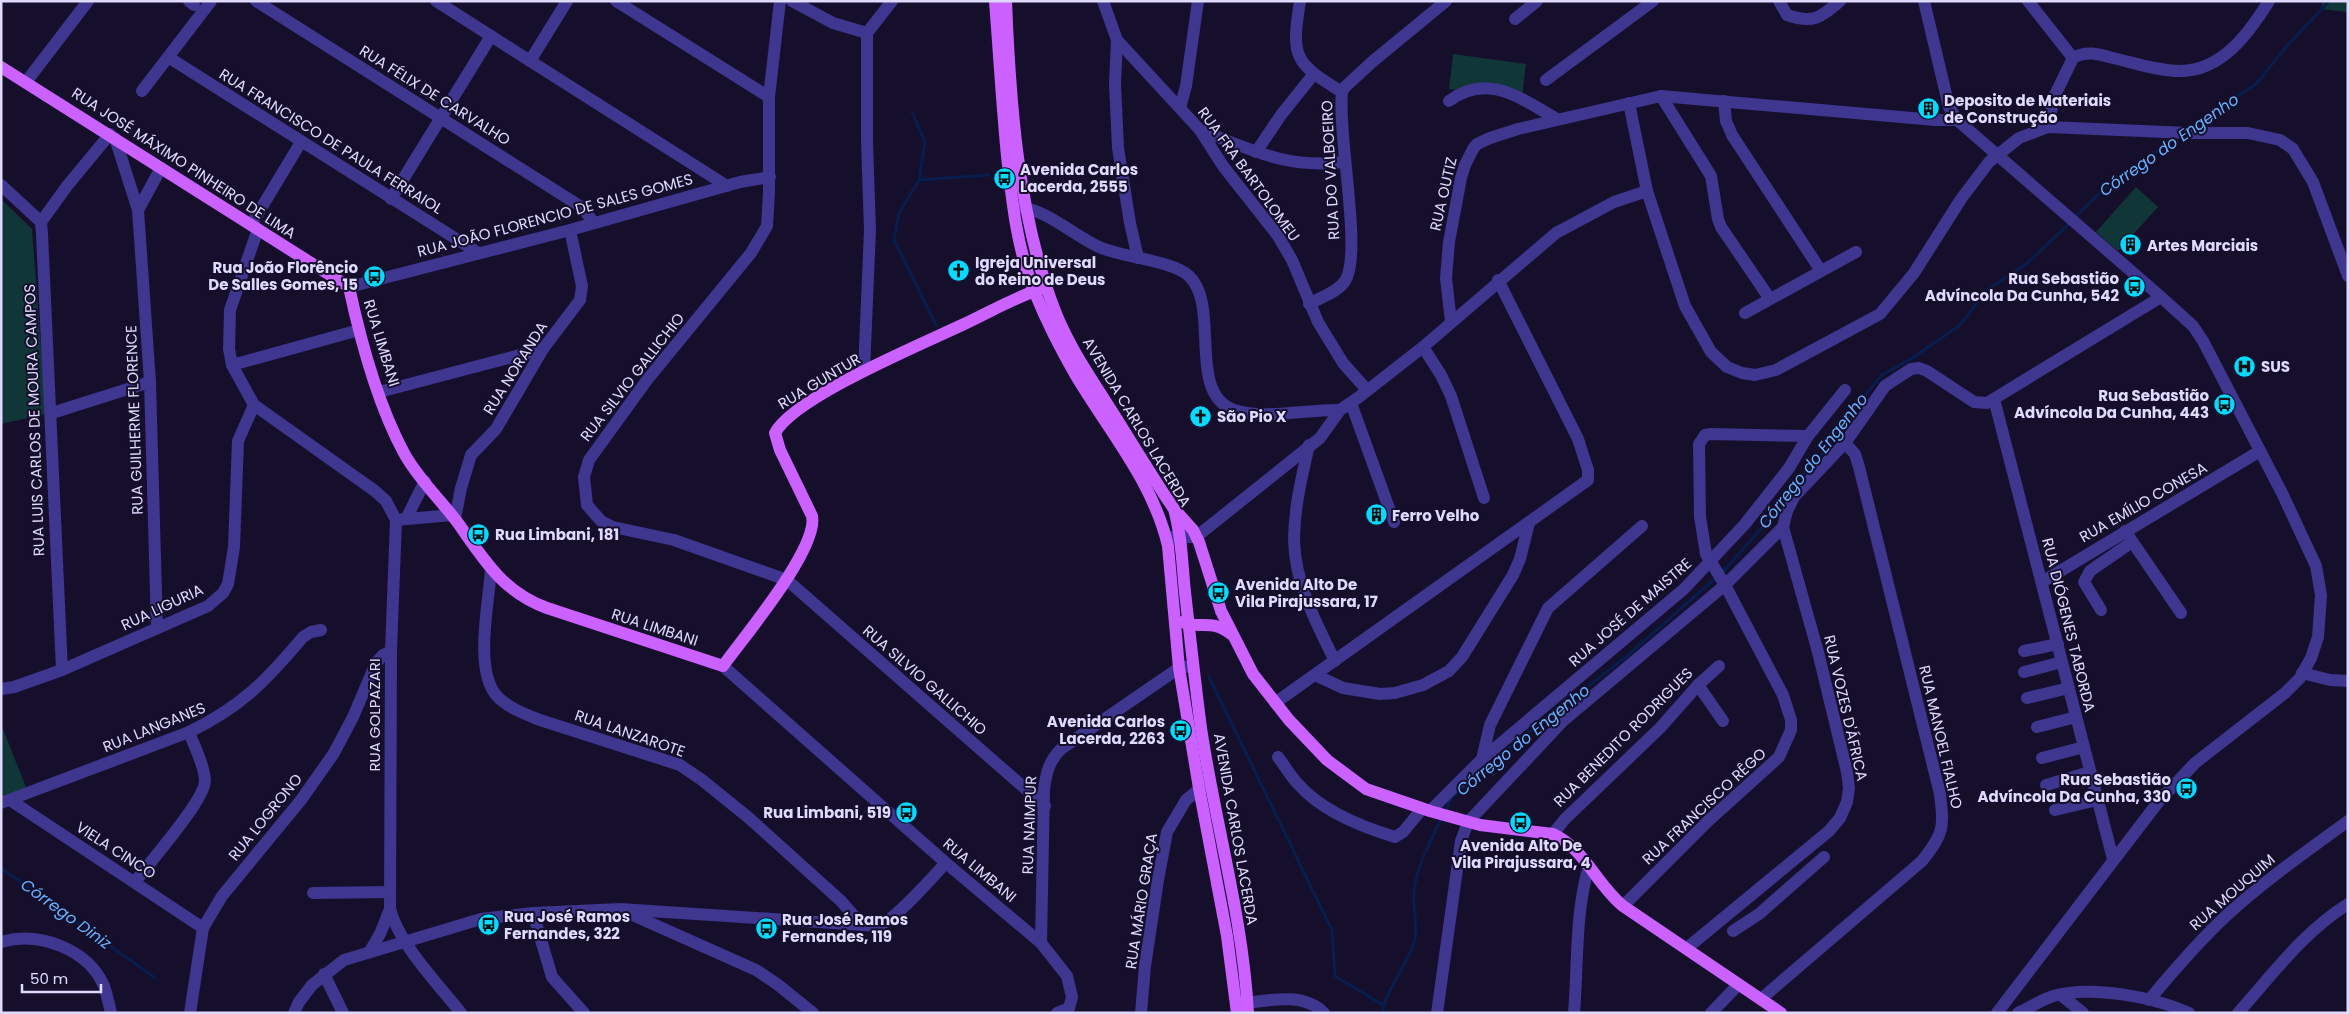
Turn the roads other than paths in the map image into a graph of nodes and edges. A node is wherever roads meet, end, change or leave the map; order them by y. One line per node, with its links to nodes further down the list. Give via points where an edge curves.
1 (88, 1): 33 (street)
2 (212, 1): 27 (street)
3 (256, 1): 42 (street, RUA FÉLIX DE CARVALHO)
4 (436, 1): 25 (street)
5 (567, 1): 29 (street)
6 (616, 1): 37 (street)
7 (780, 1): 37 (street, RUA SILVIO GALLICHIO)
8 (792, 1): 24 (street, via 833,23)
9 (892, 1): 24 (street)
10 (995, 1): 58 (main road, AVENIDA CARLOS LACERDA)
11 (1006, 1): 58 (main road, AVENIDA CARLOS LACERDA)
12 (1103, 1): 26 (street)
13 (1198, 1): 41 (street)
14 (1300, 1): 31 (street, via 1296,52)
15 (1446, 1): 35 (street, RUA DO VALBOEIRO, via 1372,62)
16 (1537, 1): 23 (street)
17 (1653, 1): 32 (street)
18 (1779, 1): 19 (street, via 1787,15 1811,20)
19 (1840, 1)
20 (1924, 1): 44 (street, via 1949,107)
21 (2028, 1): 28 (street)
22 (2269, 1): 28 (street, via 2234,48 2196,69 2161,69 2088,53)
23 (1515, 19)
24 (867, 33): 81 (street, via 870,238)
25 (491, 36): 29 (street); 42 (street)
26 (1117, 40): 41 (street, RUA FRA BARTOLOMEU); 66 (street, via 1114,84 1118,148)
27 (168, 58): 34 (street); 48 (street, RUA FRANCISCO DE PAULA FERRAIOL)
28 (2073, 58): 45 (street, via 2054,97)
29 (530, 61): 55 (street)
30 (1, 66): 33 (main road, RUA JOSÉ MÁXIMO PINHEIRO DE LIMA)
31 (1313, 75): 35 (street); 49 (street, via 1281,114)
32 (1546, 80)
33 (26, 82): 47 (main road, RUA JOSÉ MÁXIMO PINHEIRO DE LIMA)
34 (142, 91)
35 (1342, 92): 51 (street, RUA DO VALBOEIRO)
36 (1661, 96): 39 (street, RUA OUTIZ); 40 (street, RUA OUTIZ); 73 (street, via 1711,176 1721,227)
37 (769, 97): 53 (street, RUA SILVIO GALLICHIO)
38 (1449, 101): 43 (street, via 1462,92 1478,89 1506,91)
39 (1724, 101): 44 (street, RUA OUTIZ); 67 (street, via 1732,135)
40 (1629, 103): 43 (street, RUA OUTIZ); 56 (street)
41 (1180, 108): 46 (street, RUA FRA BARTOLOMEU)
42 (441, 117): 57 (street); 61 (street, RUA FÉLIX DE CARVALHO, via 582,208)
43 (1557, 119): 76 (street, RUA OUTIZ, via 1490,138 1477,144 1469,155 1461,178 1449,242 1446,278)
44 (1957, 120): 50 (street)
45 (2048, 127): 50 (street, via 2019,138); 68 (street, via 2248,132 2289,145 2313,182)
46 (1200, 130): 49 (street); 74 (street, RUA FRA BARTOLOMEU, via 1223,166 1278,236 1292,260)
47 (112, 136): 52 (main road, RUA JOSÉ MÁXIMO PINHEIRO DE LIMA); 59 (street, RUA GUILHERME FLORENCE); 60 (street, via 67,186)
48 (301, 142): 57 (street, RUA FRANCISCO DE PAULA FERRAIOL); 62 (street)
49 (1256, 152): 51 (street, via 1300,164)
50 (1995, 155): 56 (street, via 1961,199 1914,273 1880,314 1776,370 1756,375 1727,367 1704,341 1676,284); 72 (street)
51 (1344, 162): 74 (street, RUA DO VALBOEIRO, via 1350,226 1349,272 1336,289)
52 (161, 168): 59 (street); 62 (main road, RUA JOSÉ MÁXIMO PINHEIRO DE LIMA)
53 (770, 177): 55 (street, RUA JOÃO FLORENCIO DE SALES GOMES); 110 (street, RUA SILVIO GALLICHIO, via 769,214 762,236 600,444 589,460 584,484 587,505 601,521 613,527 682,543)
54 (1, 184): 60 (street)
55 (728, 186): 61 (street, RUA JOÃO FLORENCIO DE SALES GOMES)
56 (1647, 191): 69 (street, via 1614,202 1556,233)
57 (391, 198): 64 (street, RUA FRANCISCO DE PAULA FERRAIOL)
58 (1019, 207): 66 (street, via 1049,218 1105,249); 71 (main road, AVENIDA CARLOS LACERDA)
59 (138, 210): 82 (street, RUA GUILHERME FLORENCE)
60 (41, 222): 89 (street, RUA LUIS CARLOS DE MOURA CAMPOS)
61 (593, 222): 63 (street, RUA JOÃO FLORENCIO DE SALES GOMES)
62 (254, 227): 70 (main road, RUA JOSÉ MÁXIMO PINHEIRO DE LIMA); 80 (street, via 230,310)
63 (570, 230): 64 (street, RUA JOÃO FLORENCIO DE SALES GOMES); 79 (street, RUA NORANDA, via 582,293 576,307)
64 (478, 252): 70 (street, RUA JOÃO FLORENCIO DE SALES GOMES)
65 (1856, 252): 67 (street)
66 (1138, 258): 88 (street, via 1184,272 1196,285 1201,300 1207,369 1211,385 1224,404 1233,410 1252,413)
67 (1821, 271): 73 (street)
68 (2348, 276)
69 (1497, 282): 76 (street); 100 (street, via 1566,412 1588,470 1587,481)
70 (348, 287): 77 (main road, RUA LIMBANI)
71 (1040, 289): 81 (main road, RUA GUNTUR); 96 (main road, AVENIDA CARLOS LACERDA, via 1082,365); 105 (main road, AVENIDA CARLOS LACERDA, via 1076,374 1147,490)
72 (2161, 297): 86 (street); 93 (street, via 2193,326 2203,341)
73 (1770, 299): 75 (street)
74 (1309, 304): 83 (street, RUA FRA BARTOLOMEU, via 1343,363)
75 (1745, 313)
76 (1451, 322): 78 (street)
77 (358, 330): 80 (street); 85 (main road, RUA LIMBANI)
78 (1423, 347): 83 (street); 95 (street, via 1451,396)
79 (543, 349): 85 (street); 97 (street, RUA NORANDA, via 496,428 471,455)
80 (232, 365): 87 (street)
81 (864, 371): 110 (main road, RUA GUNTUR, via 791,414 775,433 813,521)
82 (150, 382): 89 (street); 118 (street, RUA GUILHERME FLORENCE)
83 (1367, 390): 88 (street)
84 (1845, 390): 90 (street, RUA JOSÉ DE MAISTRE)
85 (379, 392): 94 (main road, RUA LIMBANI, via 405,454)
86 (1994, 398): 91 (street, via 1982,404 1974,402 1927,371 1911,368 1885,386); 111 (street, RUA DIÓGENES TABORDA)
87 (254, 405): 98 (street, via 375,491); 118 (street, RUA LIGURIA, via 238,441 234,547 228,584 223,594 208,606)
88 (1345, 406): 92 (street, via 1320,438); 99 (street)
89 (52, 413): 129 (street, RUA LUIS CARLOS DE MOURA CAMPOS)
90 (1808, 436): 108 (street, RUA JOSÉ DE MAISTRE, via 1789,468); 108 (street, RUA FRANCISCO RÊGO, via 1711,434 1703,438 1697,452 1700,517 1704,546)
91 (1845, 443): 102 (street, via 1794,497); 184 (street, RUA MANOEL FIALHO, via 1855,454 1859,467 1940,794 1942,830 1922,860)
92 (1309, 445): 103 (street); 124 (street, via 1294,543 1306,595)
93 (2260, 451): 104 (street, RUA EMÍLIO CONESA); 131 (street, via 2320,579 2318,637)
94 (425, 481): 97 (main road, RUA LIMBANI); 98 (street)
95 (1484, 498)
96 (1174, 510): 103 (main road); 106 (main road, AVENIDA CARLOS LACERDA)
97 (453, 517): 98 (street); 109 (main road, RUA LIMBANI)
98 (401, 520): 122 (street, RUA GOLPAZARI)
99 (1394, 522)
100 (1529, 523): 124 (street); 132 (street, via 1513,575 1462,657 1449,670 1423,685 1380,694 1343,688)
101 (1642, 526): 146 (street, via 1548,608 1490,725)
102 (1783, 527): 112 (street); 166 (street, RUA VOZES D'ÁFRICA, via 1839,737 1847,772 1848,796 1844,811 1829,831)
103 (1196, 537): 106 (street); 107 (main road)
104 (2129, 537): 111 (street, RUA EMÍLIO CONESA); 114 (street, via 2085,577 2084,582); 115 (street)
105 (1167, 542): 106 (main road); 116 (main road, AVENIDA CARLOS LACERDA)
106 (1182, 542): 107 (main road, via 1197,551); 117 (main road, AVENIDA CARLOS LACERDA, via 1182,569)
107 (1204, 562): 113 (main road)
108 (1712, 564): 112 (street, RUA FRANCISCO RÊGO); 146 (street, RUA JOSÉ DE MAISTRE)
109 (491, 570): 126 (main road, RUA LIMBANI, via 511,590 530,602); 173 (street, RUA LANZAROTE, via 484,654 489,684 497,696 520,712 540,720 680,764 755,824)
110 (787, 580): 126 (main road, RUA GUNTUR); 153 (street, RUA SILVIO GALLICHIO)
111 (2042, 582): 121 (street, RUA DIÓGENES TABORDA)
112 (1723, 583): 156 (street, via 1563,721); 168 (street, RUA FRANCISCO RÊGO, via 1788,706 1790,736 1779,757)
113 (1220, 608): 117 (main road); 120 (main road)
114 (2101, 610)
115 (2181, 613)
116 (1174, 614): 117 (main road, via 1180,621); 128 (main road, AVENIDA CARLOS LACERDA)
117 (1194, 624): 120 (main road, via 1212,624); 128 (main road, AVENIDA CARLOS LACERDA)
118 (156, 628): 129 (street, RUA LIGURIA)
119 (320, 630): 142 (street, RUA LANGANES, via 303,637 240,703)
120 (1233, 636): 138 (main road, via 1253,674)
121 (2058, 644): 123 (street); 125 (street, RUA DIÓGENES TABORDA)
122 (391, 652): 164 (street, RUA GOLPAZARI); 174 (street, RUA LOGRONO, via 376,664 344,735 318,777 222,896)
123 (2024, 652)
124 (1334, 661): 132 (street)
125 (2062, 662): 130 (street); 135 (street, RUA DIÓGENES TABORDA)
126 (722, 666): 161 (street, RUA LIMBANI)
127 (1719, 666): 134 (street, RUA BENEDITO RODRIGUES)
128 (1186, 667): 148 (main road, AVENIDA CARLOS LACERDA); 150 (main road, AVENIDA CARLOS LACERDA); 153 (street, RUA NAIMPUR, via 1061,749 1050,763 1046,775)
129 (62, 670): 136 (street, RUA LIGURIA)
130 (2024, 672)
131 (2302, 673): 133 (street); 160 (street, via 2285,693 2195,763 2159,801)
132 (1315, 675): 138 (street)
133 (2348, 681)
134 (1698, 685): 140 (street); 158 (street, RUA BENEDITO RODRIGUES, via 1660,728 1564,819)
135 (2069, 688): 137 (street); 139 (street, RUA DIÓGENES TABORDA)
136 (1, 689)
137 (2027, 698)
138 (1275, 702): 155 (main road, via 1315,748 1354,781 1382,795)
139 (2076, 717): 141 (street); 143 (street, RUA DIÓGENES TABORDA)
140 (1723, 722)
141 (2037, 728)
142 (189, 732): 152 (street, RUA LANGANES); 163 (street, via 204,773 204,789 196,804)
143 (2084, 748): 145 (street); 147 (street, RUA DIÓGENES TABORDA)
144 (1278, 757): 155 (street, RUA JOSÉ DE MAISTRE, via 1300,786 1322,804 1370,830 1395,837)
145 (2042, 758)
146 (1482, 760): 155 (street, RUA JOSÉ DE MAISTRE)
147 (2090, 772): 149 (street); 151 (street, RUA DIÓGENES TABORDA)
148 (1211, 781): 150 (street, RUA MÁRIO GRAÇA); 186 (main road, AVENIDA CARLOS LACERDA, via 1238,935)
149 (2046, 785)
150 (1198, 788): 186 (main road, AVENIDA CARLOS LACERDA); 195 (street, RUA MÁRIO GRAÇA, via 1186,800 1168,832 1145,966)
151 (2098, 800): 154 (street); 160 (street, RUA DIÓGENES TABORDA)
152 (5, 802): 163 (street, VIELA CINCO)
153 (1045, 806): 178 (street, RUA NAIMPUR)
154 (2055, 810)
155 (1430, 811): 156 (main road)
156 (1464, 821): 158 (main road); 197 (street)
157 (2348, 821): 185 (street, RUA MOUQUIM, via 2227,915)
158 (1553, 834): 162 (main road, via 1572,846)
159 (1824, 857): 172 (street)
160 (2113, 859): 201 (street)
161 (946, 863): 173 (street, via 884,924); 178 (street, RUA LIMBANI)
162 (1589, 866): 168 (main road, via 1604,888); 198 (street, via 1582,900)
163 (135, 882): 174 (street, VIELA CINCO)
164 (390, 892): 165 (street); 169 (street, RUA GOLPAZARI)
165 (313, 893)
166 (1742, 902): 172 (street); 179 (street, RUA VOZES D'ÁFRICA)
167 (2348, 904): 205 (street, via 2306,936)
168 (1623, 906): 179 (main road)
169 (390, 909): 177 (street, RUA GOLPAZARI); 180 (street, RUA GOLPAZARI)
170 (620, 909): 171 (street); 173 (street); 193 (street, via 756,970)
171 (533, 913): 177 (street, via 481,919); 192 (street, via 552,977)
172 (1758, 914): 175 (street)
173 (862, 924)
174 (203, 928): 188 (street, RUA LOGRONO)
175 (1732, 932)
176 (1, 942): 187 (street, via 14,938 34,939 58,945 79,956 104,986)
177 (406, 942): 180 (street); 191 (street, RUA GOLPAZARI)
178 (1042, 943): 194 (street, RUA LIMBANI, via 1067,976 1072,991 1069,1008)
179 (1687, 948): 182 (main road)
180 (370, 951): 181 (street, via 344,960)
181 (324, 974): 189 (street, via 304,994); 190 (street)
182 (1738, 985): 184 (main road); 199 (street)
183 (2061, 995): 185 (street, via 2085,992); 202 (street); 203 (street)
184 (1762, 999): 200 (main road)
185 (2149, 1000): 204 (street)
186 (1242, 1008): 196 (street, via 1300,999)
187 (111, 1013)
188 (190, 1013)
189 (294, 1013)
190 (342, 1013)
191 (461, 1013)
192 (584, 1013)
193 (813, 1013)
194 (1057, 1013)
195 (1141, 1013)
196 (1324, 1013)
197 (1437, 1013)
198 (1574, 1013)
199 (1711, 1013)
200 (1780, 1013)
201 (1997, 1013)
202 (2018, 1013)
203 (2083, 1013)
204 (2189, 1013)
205 (2238, 1013)

